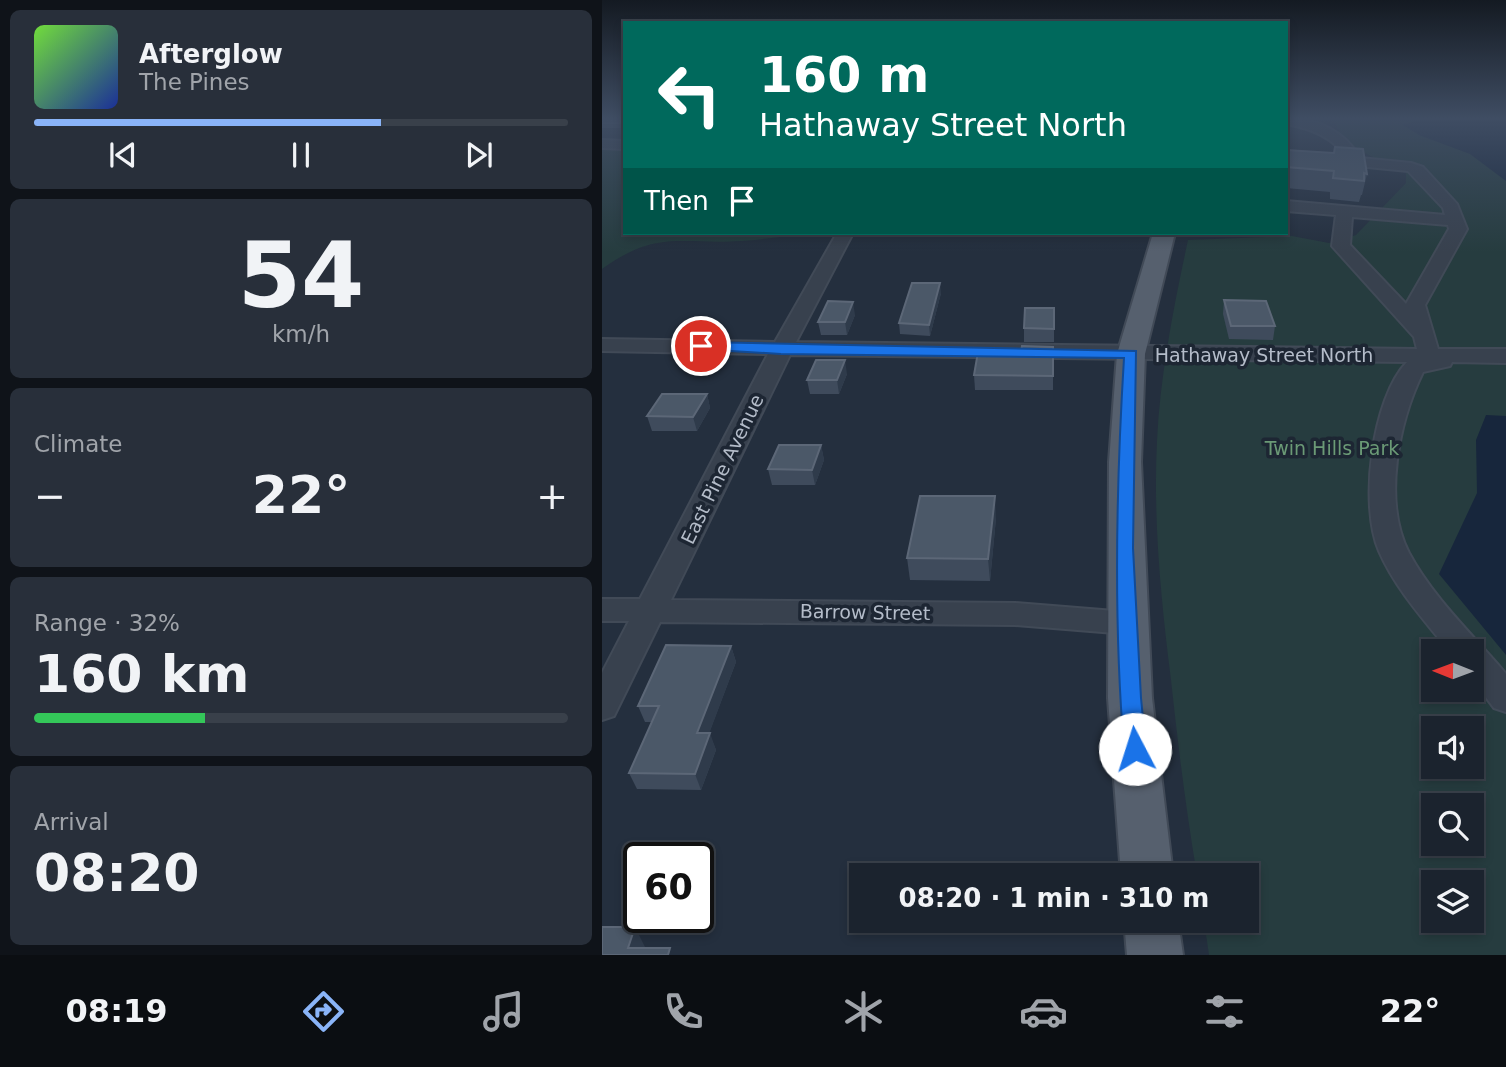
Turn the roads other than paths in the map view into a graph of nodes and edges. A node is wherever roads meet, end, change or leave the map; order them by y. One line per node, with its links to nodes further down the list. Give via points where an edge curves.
1 (1375, 163): 4 (street, via 1418,170 1451,207)
2 (1288, 206): 3 (street)
3 (1344, 213): 4 (street); 8 (street, via 1341,246)
4 (1455, 221): 8 (street, via 1458,229 1415,304)
5 (844, 235): 9 (street, East Pine Avenue)
6 (1163, 235): 10 (main road)
7 (602, 345): 9 (street, Hathaway Street North)
8 (1427, 346): 10 (street, Hathaway Street North); 11 (street, Hathaway Street North)
9 (781, 350): 10 (street, Hathaway Street North); 13 (street, East Pine Avenue)
10 (1131, 354): 15 (main road, via 1125,463)
11 (1471, 355): 12 (street, Hathaway Street North); 16 (street, via 1414,367 1384,439 1381,472 1387,531 1394,552)
12 (1506, 356)
13 (653, 609): 14 (street, Barrow Street); 15 (street, Barrow Street, via 1015,614); 19 (street, East Pine Avenue)
14 (602, 610)
15 (1127, 623): 20 (main road)
16 (1458, 639)
17 (1484, 671): 18 (street)
18 (1506, 698)
19 (602, 706)
20 (1146, 863)
21 (1152, 933): 22 (main road)
22 (1155, 955)

